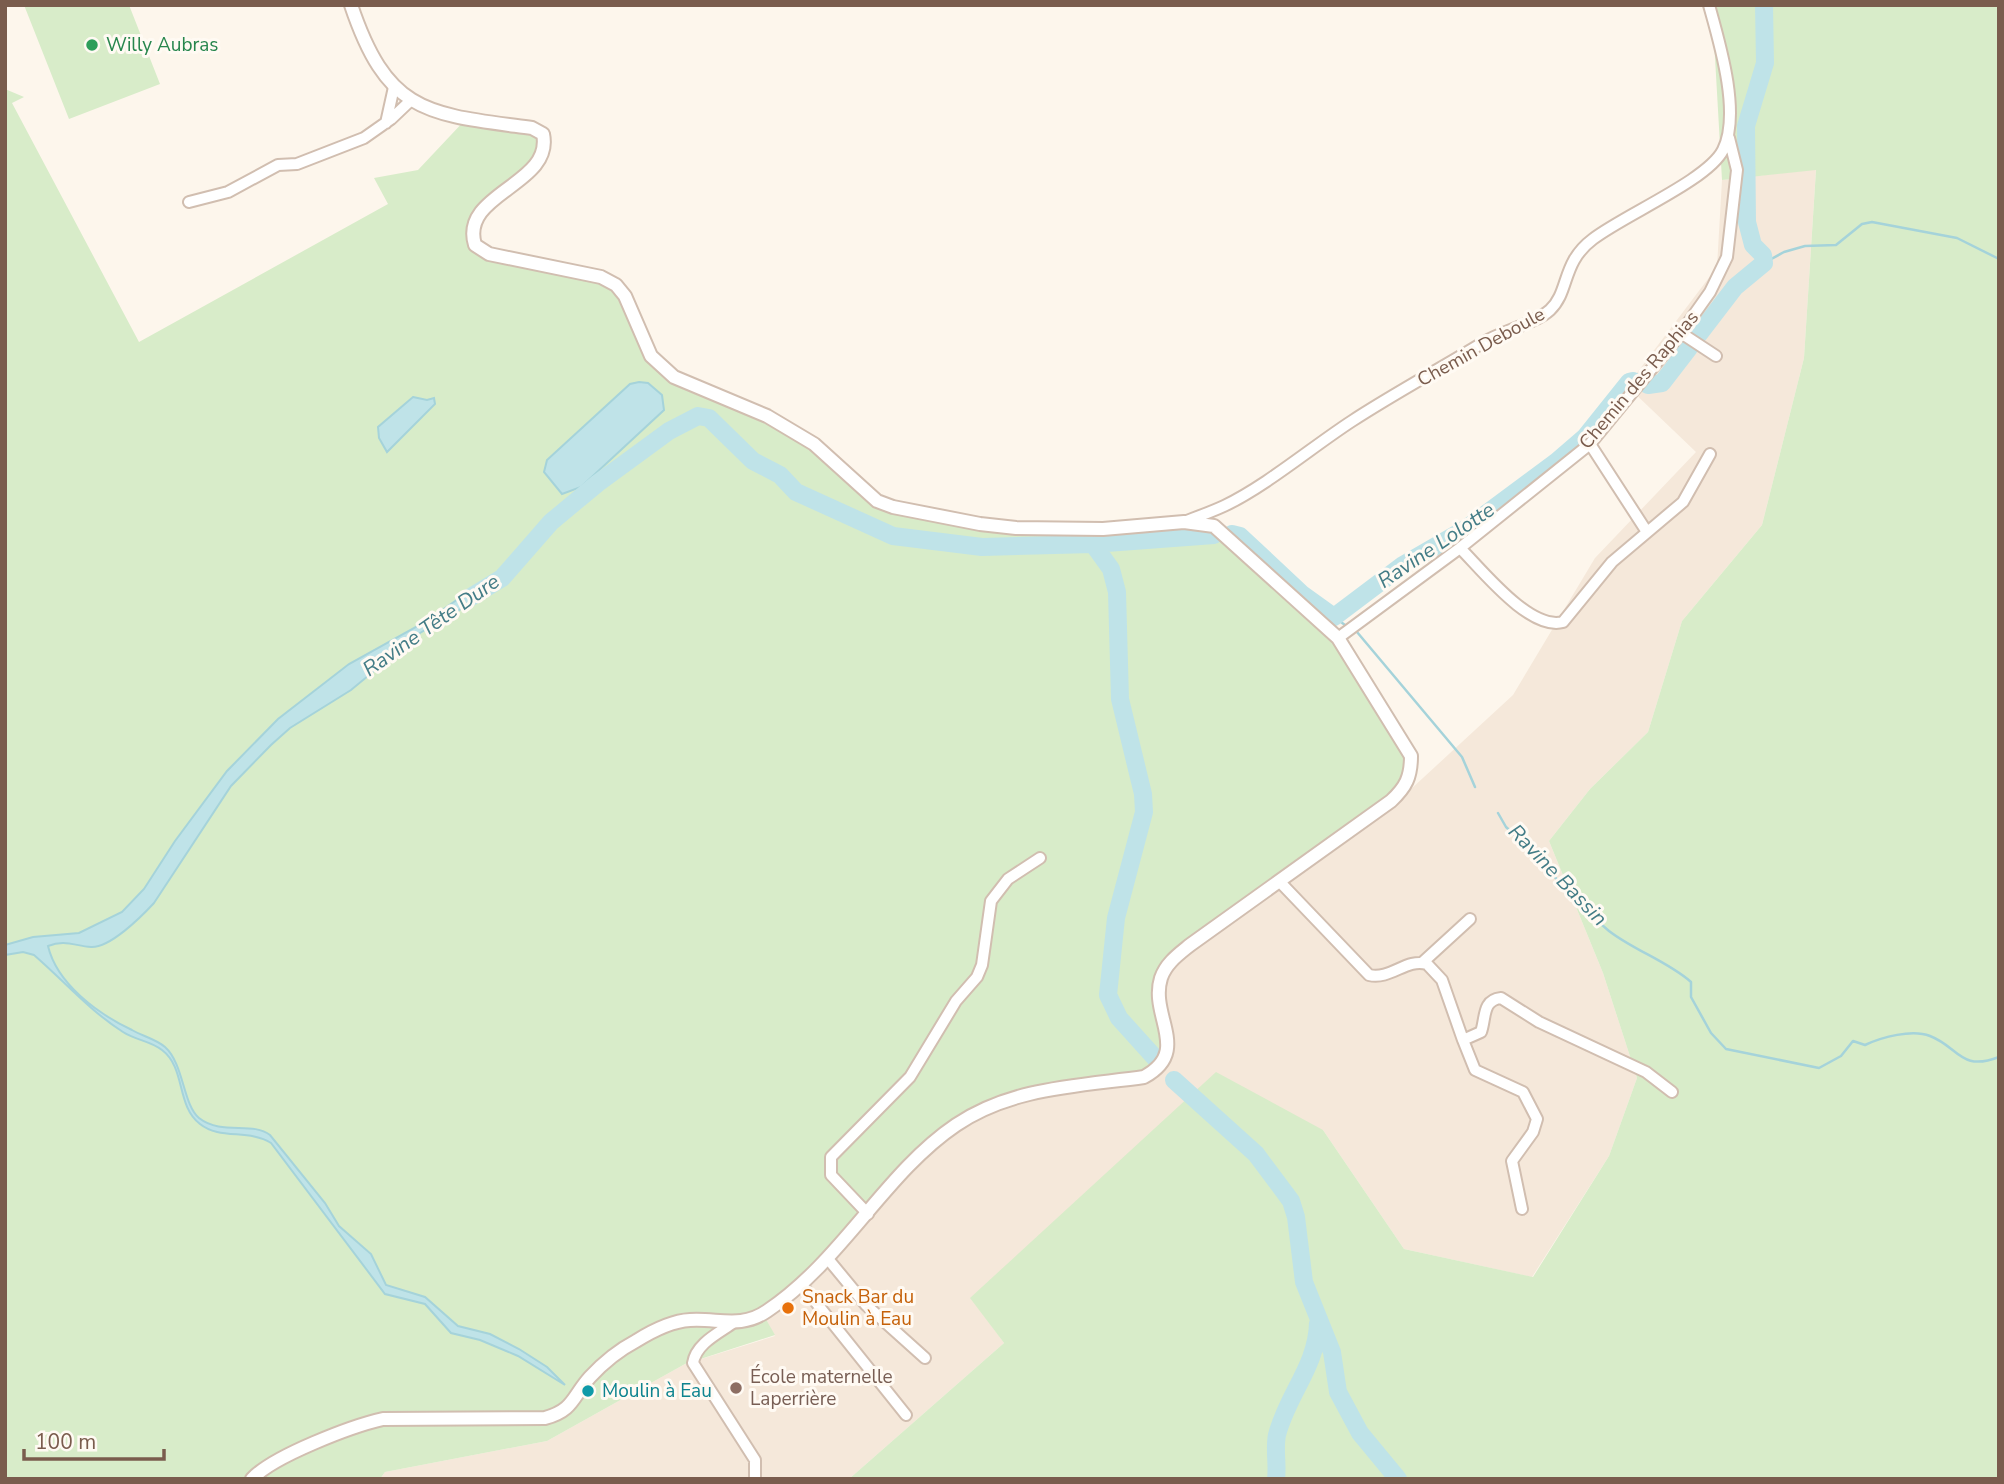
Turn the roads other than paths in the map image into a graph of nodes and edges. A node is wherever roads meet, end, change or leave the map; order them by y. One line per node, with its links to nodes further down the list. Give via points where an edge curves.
1 (351, 5): 3 (street, via 368,49)
2 (1709, 5): 6 (street, via 1730,102)
3 (394, 87): 4 (street); 5 (street)
4 (411, 100): 5 (street); 12 (street, via 445,116 532,128 543,134 546,148 538,166 491,202 475,225 475,246 489,254 601,277 616,285 651,356 674,377 767,416 814,444 877,501 979,524 1068,530)
5 (386, 123): 7 (street, via 364,138 297,164 278,165 228,192)
6 (1729, 138): 8 (street, Chemin des Raphias, via 1737,170 1727,257 1710,292); 12 (street, Chemin Deboule, via 1708,170 1617,221 1577,253 1557,302 1548,312 1501,331 1365,413 1225,506)
7 (190, 202)
8 (1681, 333): 9 (street); 10 (street, Chemin des Raphias)
9 (1716, 356)
10 (1590, 444): 13 (street); 14 (street, Chemin des Raphias)
11 (1710, 454): 13 (street, via 1689,494)
12 (1184, 522): 15 (street, via 1208,523 1222,531)
13 (1647, 531): 14 (street, via 1600,575 1563,622 1556,624 1516,604)
14 (1460, 548): 15 (street, Chemin des Raphias)
15 (1338, 638): 17 (street, via 1410,756 1411,770 1406,786 1391,801)
16 (1040, 858): 23 (street, via 1008,879 991,901 977,977 956,1001 910,1077 831,1157 831,1174)
17 (1279, 881): 19 (street, via 1369,975 1387,976); 23 (street, via 1166,967 1158,991 1168,1043 1166,1058 1157,1070 1144,1077 1041,1090 990,1107 956,1125 925,1150)
18 (1470, 919): 19 (street)
19 (1423, 962): 20 (street, via 1442,980)
20 (1462, 1040): 21 (street, via 1481,1032 1485,1009 1501,998 1539,1022 1646,1072); 22 (street, via 1475,1070 1523,1092 1537,1119 1512,1161)
21 (1672, 1092)
22 (1522, 1209)
23 (868, 1214): 24 (street)
24 (828, 1259): 25 (street); 27 (street, via 866,1305)
25 (802, 1285): 26 (street, via 767,1312); 28 (street)
26 (733, 1324): 29 (street, via 677,1322 634,1342 595,1372 561,1414 545,1418 383,1419 286,1456 261,1469); 30 (street, via 702,1345 693,1363 755,1460)
27 (925, 1358)
28 (906, 1415)
29 (253, 1479)
30 (755, 1479)

